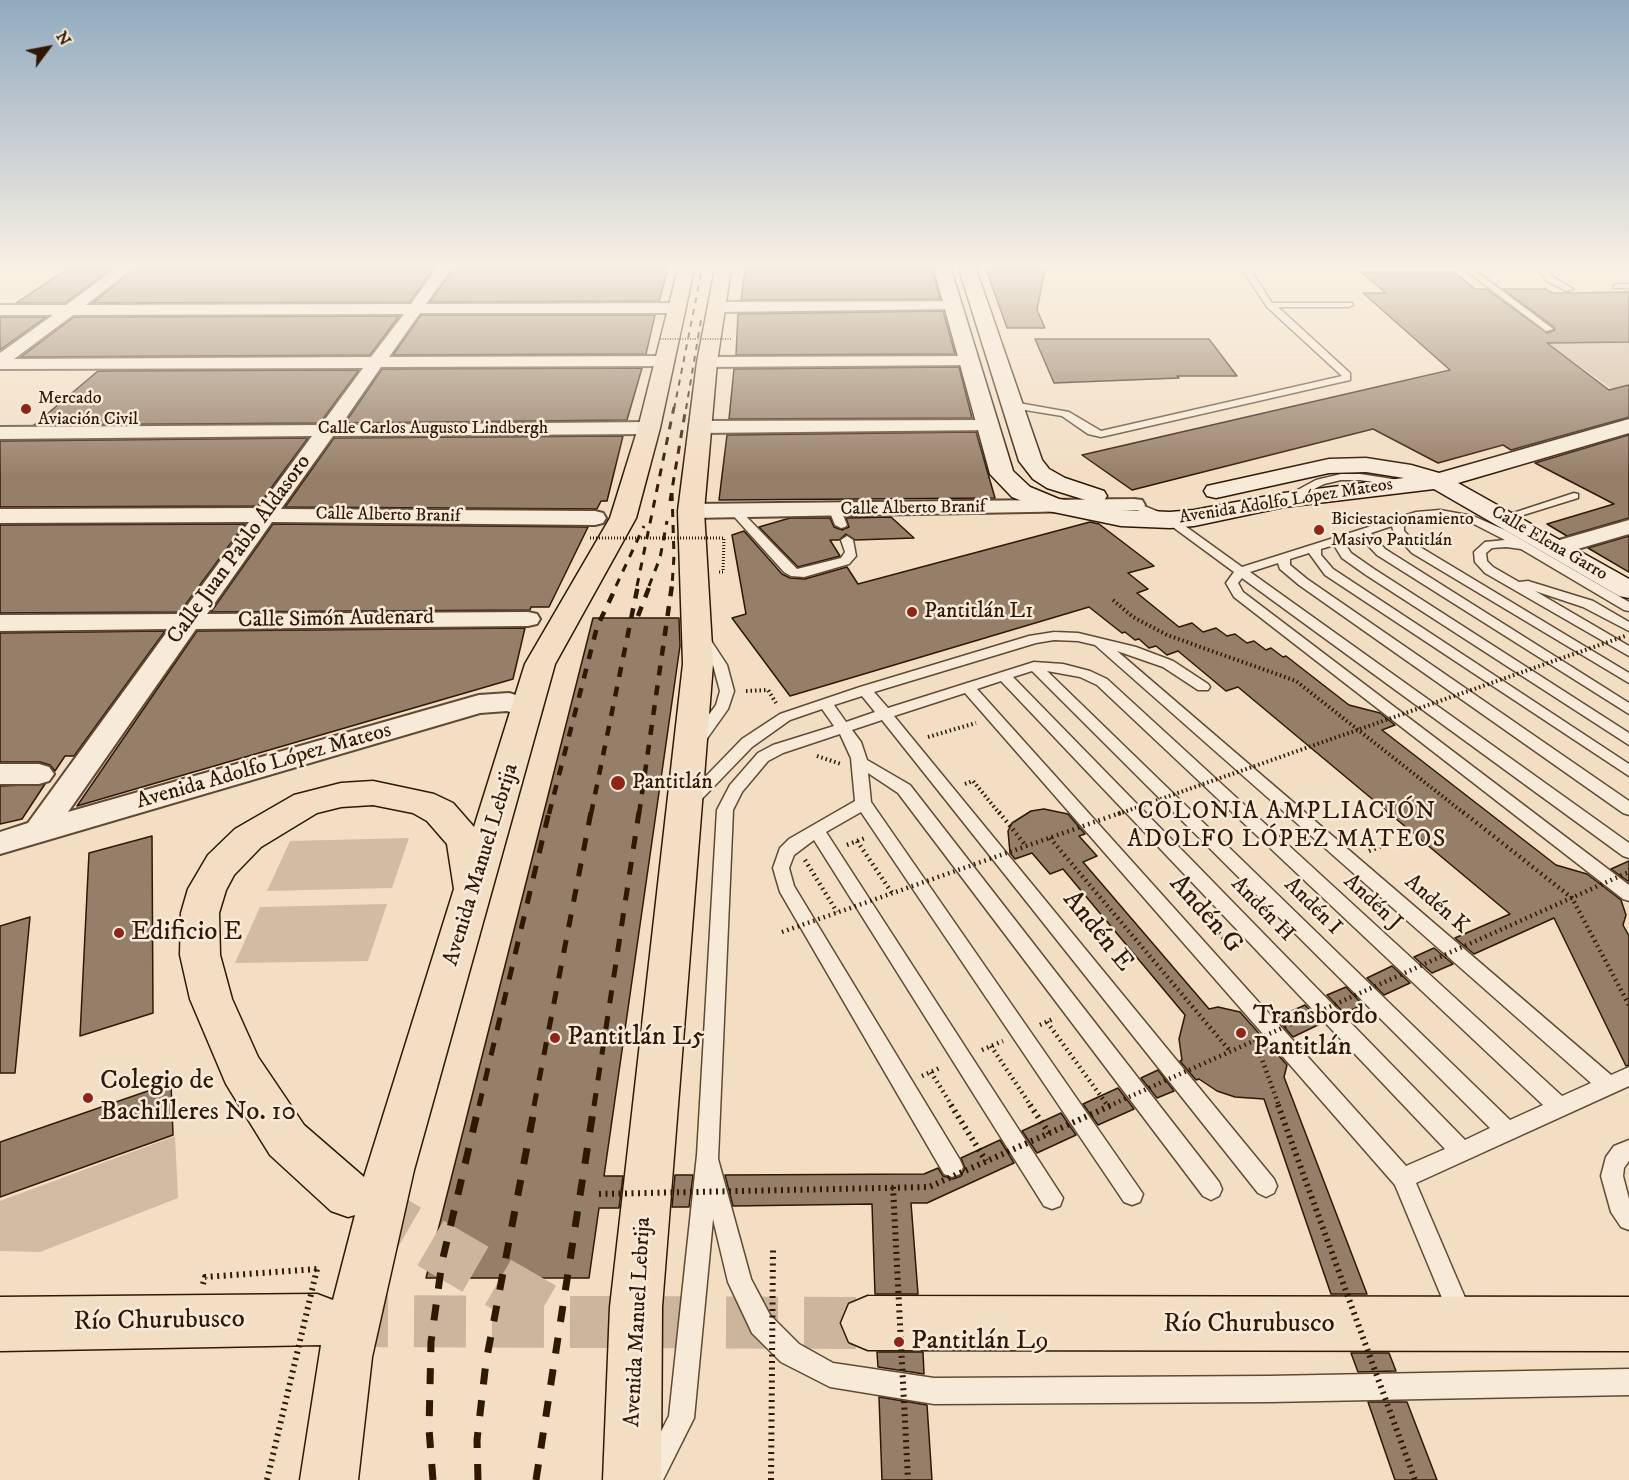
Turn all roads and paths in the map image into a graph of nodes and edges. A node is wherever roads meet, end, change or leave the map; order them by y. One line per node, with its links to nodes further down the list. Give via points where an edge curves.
1 (32, 338): 11 (street)
2 (394, 338): 12 (street, Calle Juan Pablo Aldasoro)
3 (667, 338): 9 (main road, Avenida Manuel Lebrija)
4 (711, 338): 13 (main road, Avenida Manuel Lebrija)
5 (961, 338): 10 (street, Avenida Adolfo López Mateos)
6 (990, 338): 14 (street, Avenida Adolfo López Mateos)
7 (1305, 338): 14 (lane, via 1347,378 1101,435 1065,414)
8 (732, 339): 9 (path, bridge)
9 (663, 350): 12 (street); 18 (main road, Avenida Manuel Lebrija)
10 (968, 361): 13 (street); 15 (street, Avenida Adolfo López Mateos)
11 (0, 362): 12 (street)
12 (376, 362): 19 (street, Calle Juan Pablo Aldasoro)
13 (707, 362): 17 (main road, Avenida Manuel Lebrija)
14 (1013, 405): 23 (street, Avenida Adolfo López Mateos, via 1031,461 1041,474 1081,492)
15 (987, 426): 17 (street); 24 (street, Avenida Adolfo López Mateos, via 1005,479 1028,496)
16 (1629, 426): 21 (street, Avenida Adolfo López Mateos)
17 (699, 427): 26 (main road, Avenida Manuel Lebrija)
18 (649, 428): 19 (street, Calle Carlos Augusto Lindbergh); 59 (main road, Avenida Manuel Lebrija, via 623,518 540,664)
19 (325, 430): 20 (street, Calle Carlos Augusto Lindbergh); 27 (street, Calle Juan Pablo Aldasoro)
20 (0, 433)
21 (1438, 481): 23 (street, Avenida Adolfo López Mateos, via 1386,468 1329,466 1176,502); 29 (street, Calle Elena Garro); 30 (street, Avenida Adolfo López Mateos, via 1284,500)
22 (1574, 496): 29 (lane)
23 (1134, 505): 24 (street, Calle Alberto Branif); 30 (lane)
24 (1062, 507): 25 (street, Calle Alberto Branif, via 838,517); 30 (street, Avenida Adolfo López Mateos, via 1121,518)
25 (734, 510): 26 (street, Calle Alberto Branif); 35 (lane, via 795,573 846,561 851,552)
26 (691, 511): 71 (main road, Avenida Manuel Lebrija, via 698,663)
27 (267, 514): 28 (street, Calle Alberto Branif); 33 (street, Calle Alberto Branif); 47 (street, Calle Juan Pablo Aldasoro)
28 (0, 516)
29 (1504, 518): 38 (street, Calle Elena Garro)
30 (1170, 520): 40 (lane)
31 (1398, 520): 34 (lane); 38 (lane, via 1427,512 1455,515); 54 (lane, via 1398,532 1416,550)
32 (1629, 527): 38 (street)
33 (592, 528): 41 (path, bridge, via 724,538)
34 (1364, 531): 36 (lane); 60 (lane, via 1381,552)
35 (847, 540)
36 (1337, 540): 37 (lane); 64 (lane, via 1346,555 1370,572)
37 (1315, 547): 39 (lane); 66 (lane, via 1315,556 1329,572)
38 (1543, 549): 42 (lane, via 1506,543 1484,548 1480,552 1481,562); 43 (street, Calle Elena Garro); 45 (lane)
39 (1284, 557): 40 (lane); 72 (lane, via 1284,566 1303,582)
40 (1241, 571): 81 (lane); 87 (lane, via 1232,584 1238,594)
41 (723, 572)
42 (1501, 577): 49 (lane, via 1565,596); 51 (lane)
43 (1629, 590)
44 (1113, 600): 63 (path, bridge, via 1167,635 1296,681)
45 (1629, 607)
46 (528, 619): 47 (street, Calle Simón Audenard)
47 (190, 621): 48 (street, Calle Simón Audenard); 74 (street, Calle Juan Pablo Aldasoro)
48 (0, 623)
49 (1627, 632): 63 (path, bridge)
50 (1098, 641): 56 (lane, via 1168,664); 57 (lane, via 1054,636 1034,639); 98 (lane, Andén K)
51 (1629, 652)
52 (1034, 666): 53 (lane); 100 (lane, Andén J, via 1063,668 1102,682); 101 (lane, Andén I)
53 (1004, 675): 55 (lane); 104 (lane, Andén H)
54 (1629, 679)
55 (967, 687): 61 (lane); 108 (lane, Andén G)
56 (1203, 687)
57 (866, 690): 58 (lane); 61 (lane, Andén E)
58 (825, 703): 62 (lane); 71 (lane, via 762,730)
59 (528, 709): 74 (street, Avenida Adolfo López Mateos, via 509,702 479,704); 85 (main road, Avenida Manuel Lebrija)
60 (1629, 709)
61 (885, 713): 62 (lane); 109 (lane, Andén E)
62 (844, 726): 65 (lane, via 854,742); 105 (lane, via 763,757 736,789 725,810)
63 (1359, 730): 76 (path, bridge); 88 (path, bridge)
64 (1629, 740)
65 (859, 762): 70 (lane); 111 (lane, via 904,789)
66 (1629, 771)
67 (0, 774): 68 (street)
68 (39, 774)
69 (973, 781): 79 (path)
70 (863, 803): 73 (lane); 75 (lane)
71 (686, 805): 127 (main road, Avenida Manuel Lebrija, via 636,1306)
72 (1629, 809)
73 (817, 831): 80 (lane); 83 (lane, via 786,852)
74 (39, 832): 78 (street, Avenida Adolfo López Mateos)
75 (883, 832): 77 (path); 114 (lane)
76 (1050, 838): 79 (path, bridge); 95 (path)
77 (858, 841): 80 (path); 86 (path)
78 (0, 843)
79 (1026, 846): 86 (path, bridge)
80 (830, 851): 82 (path); 115 (lane)
81 (1629, 852)
82 (805, 860): 83 (path); 89 (path)
83 (781, 868): 107 (lane, via 786,887)
84 (1629, 872): 88 (path, bridge)
85 (474, 893): 112 (main road, via 465,843 440,812 422,803 373,793 315,802 277,819 248,838 221,865 207,888 200,913 200,955 211,999 242,1070 287,1140); 126 (main road, Avenida Manuel Lebrija, via 390,1170 345,1357)
86 (892, 893): 89 (path, bridge)
87 (1629, 894)
88 (1572, 898): 91 (path, bridge); 93 (path, bridge)
89 (837, 912): 90 (path, bridge)
90 (782, 932)
91 (1629, 1005)
92 (1047, 1022): 99 (path)
93 (1255, 1040): 95 (path, bridge); 131 (path, bridge)
94 (991, 1046): 102 (path)
95 (1230, 1051): 99 (path, bridge)
96 (931, 1072): 106 (path)
97 (1629, 1076): 98 (lane)
98 (1608, 1085): 100 (lane)
99 (1108, 1106): 102 (path, bridge)
100 (1559, 1107): 101 (lane)
101 (1507, 1131): 104 (lane)
102 (1049, 1133): 106 (path, bridge)
103 (1629, 1150): 116 (lane, via 1614,1164 1612,1176 1619,1204)
104 (1461, 1151): 108 (lane)
105 (708, 1155): 124 (lane, via 740,1282 761,1324 790,1353 830,1375 934,1391); 128 (lane, via 681,1418)
106 (986, 1161): 110 (path, bridge, via 929,1186)
107 (952, 1167)
108 (1403, 1178): 123 (lane, Andén G)
109 (1266, 1186)
110 (893, 1187): 113 (path, bridge); 130 (path, bridge)
111 (1211, 1189)
112 (348, 1194)
113 (599, 1194)
114 (1132, 1194)
115 (1052, 1198)
116 (1629, 1219)
117 (773, 1249): 129 (path, bridge)
118 (205, 1277): 125 (path, bridge, via 317,1269)
119 (317, 1320): 121 (main road, Río Churubusco)
120 (868, 1323): 123 (main road, Río Churubusco)
121 (0, 1324)
122 (1629, 1324): 123 (main road, Río Churubusco)
123 (1465, 1325)
124 (1629, 1382)
125 (267, 1480)
126 (329, 1480)
127 (632, 1480)
128 (649, 1480)
129 (771, 1480)
130 (908, 1480)
131 (1415, 1480)

